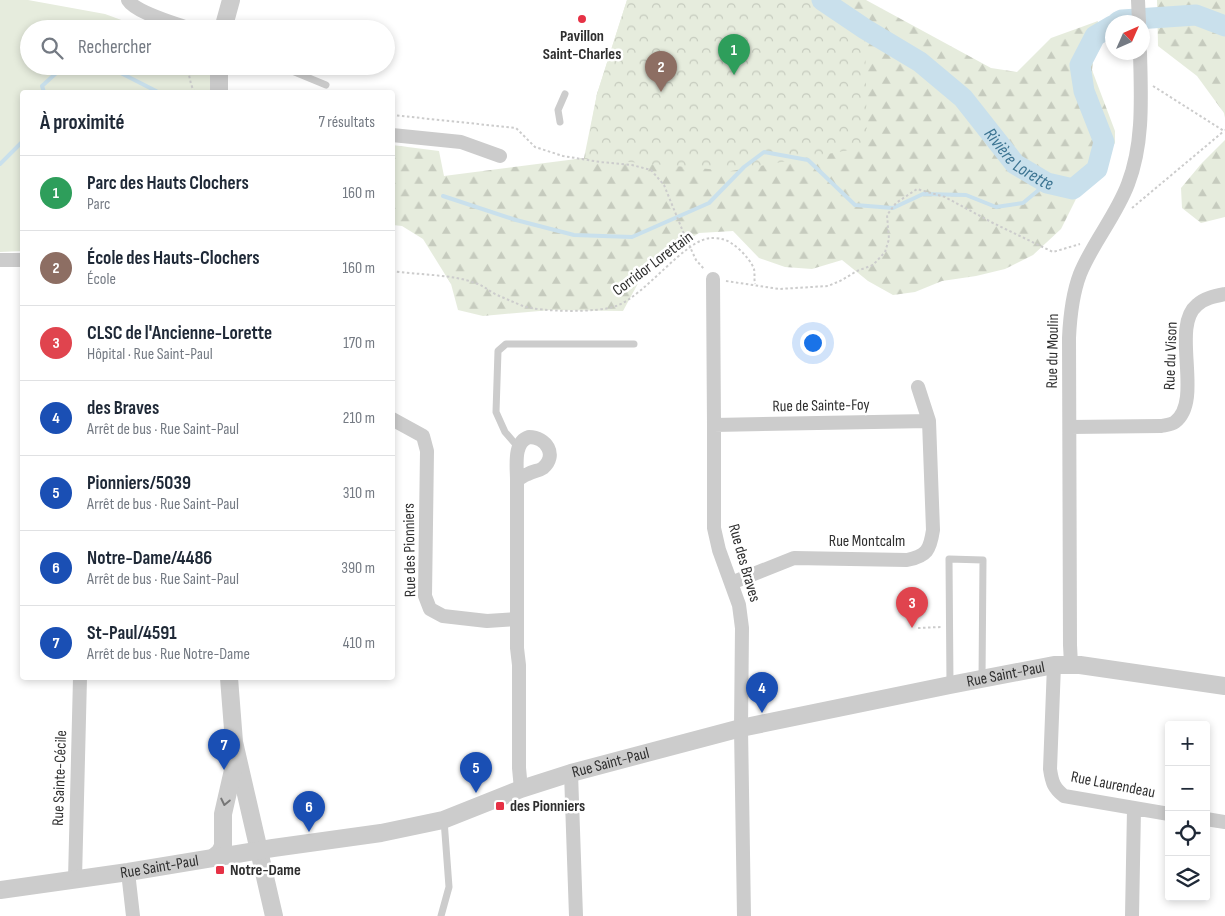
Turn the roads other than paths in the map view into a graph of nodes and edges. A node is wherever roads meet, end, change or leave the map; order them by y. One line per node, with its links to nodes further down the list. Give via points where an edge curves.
1 (128, 0): 5 (street, via 142,11)
2 (231, 0): 6 (street)
3 (1138, 0): 4 (street)
4 (1139, 15)
5 (166, 20)
6 (225, 20)
7 (1140, 60): 25 (street, Rue du Moulin, via 1136,158 1128,184 1080,274 1072,304)
8 (219, 75): 11 (street)
9 (302, 75): 10 (lane)
10 (326, 85)
11 (219, 90)
12 (564, 94): 13 (lane, via 558,110)
13 (560, 122)
14 (395, 135): 15 (street, via 461,142)
15 (500, 156)
16 (0, 260): 17 (street)
17 (20, 260)
18 (713, 279): 24 (street, Rue des Braves)
19 (1225, 294): 25 (street, Rue du Vison, via 1196,305 1188,318 1187,396 1185,408 1174,423)
20 (634, 344): 26 (lane, via 506,344 498,351 496,412 505,432)
21 (918, 387): 23 (street, Rue Montcalm)
22 (395, 421): 29 (street, Rue des Pionniers, via 423,436 427,451 425,596 430,609 444,616 487,621)
23 (929, 421): 24 (street, Rue de Sainte-Foy); 28 (street, Rue Montcalm, via 933,530 926,554 907,560 794,558)
24 (714, 425): 28 (street, Rue des Braves, via 714,528 718,550)
25 (1070, 427): 30 (street, Rue du Moulin)
26 (518, 446): 27 (street); 27 (street, via 523,439 535,437 545,442 549,458 543,468)
27 (517, 480): 29 (street)
28 (731, 583): 37 (street, Rue des Braves, via 739,604 742,628)
29 (517, 619): 40 (street)
30 (1071, 664): 31 (street, Rue Saint-Paul); 36 (street, Rue Saint-Paul)
31 (1054, 666): 32 (street, Rue Saint-Paul); 41 (street, Rue Laurendeau, via 1052,782 1064,796)
32 (982, 679): 35 (street, Rue Saint-Paul); 35 (lane, via 983,560 949,559)
33 (80, 680): 49 (street, Rue Sainte-Cécile)
34 (229, 680): 38 (street, via 232,724)
35 (950, 685): 37 (street, Rue Saint-Paul)
36 (1225, 686)
37 (741, 728): 39 (street, Rue Saint-Paul); 55 (street, Rue des Braves)
38 (228, 756): 46 (street); 47 (street, one-way to 47, via 223,846)
39 (571, 773): 40 (street, Rue Saint-Paul); 54 (street)
40 (521, 788): 43 (street, Rue Saint-Paul)
41 (1134, 808): 42 (street, Rue Laurendeau); 56 (street)
42 (1165, 813)
43 (444, 820): 46 (street, Rue Saint-Paul, via 381,833); 53 (lane, via 449,887)
44 (1210, 820): 45 (street)
45 (1225, 822)
46 (259, 850): 47 (street, Rue Saint-Paul); 52 (street)
47 (213, 858): 48 (street, Rue Saint-Paul)
48 (128, 872): 49 (street, Rue Saint-Paul); 51 (street)
49 (75, 879): 50 (street, Rue Saint-Paul)
50 (0, 890)
51 (133, 916)
52 (274, 916)
53 (441, 916)
54 (576, 916)
55 (744, 916)
56 (1132, 916)

